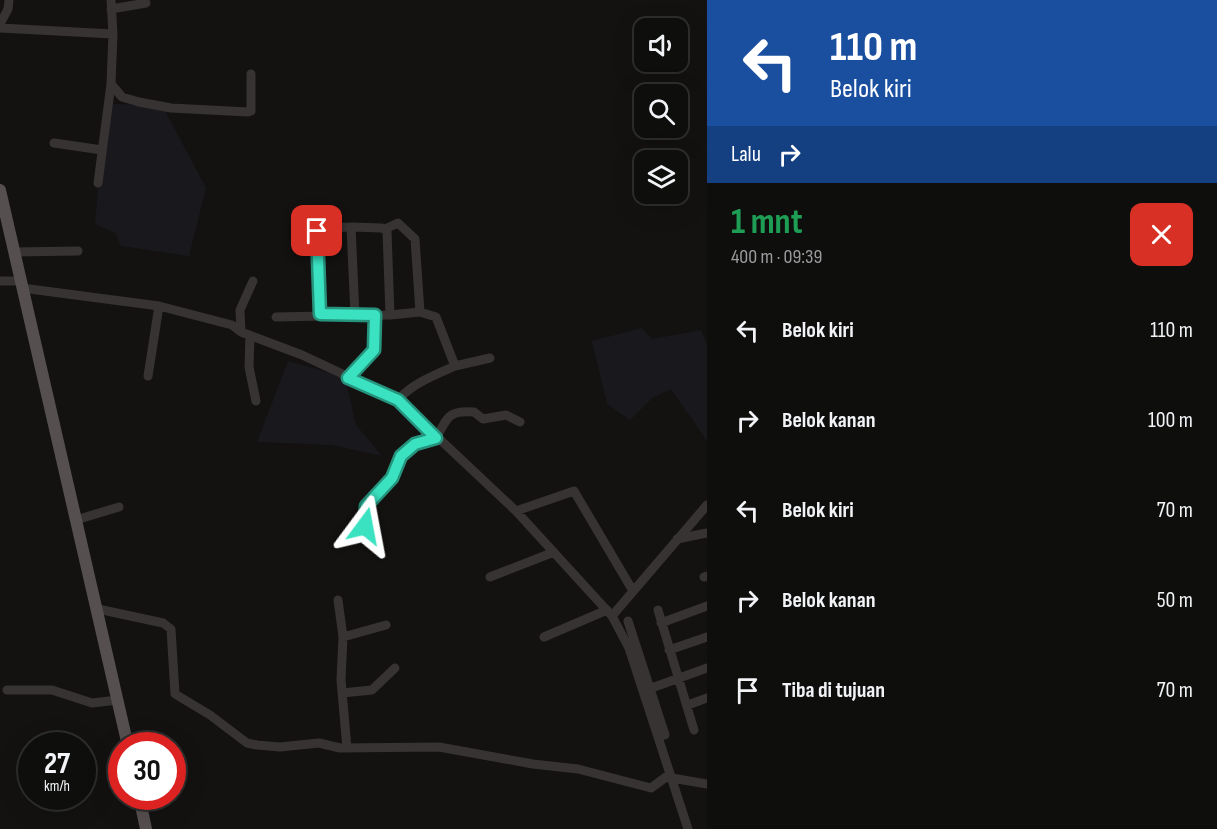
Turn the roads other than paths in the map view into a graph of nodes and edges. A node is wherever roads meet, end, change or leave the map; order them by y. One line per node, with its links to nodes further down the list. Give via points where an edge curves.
1 (9, 0): 4 (street)
2 (146, 3): 3 (street)
3 (111, 4): 5 (street)
4 (0, 26): 5 (street)
5 (113, 34): 7 (street)
6 (251, 74): 7 (street, via 248,112 171,108 140,102 122,97)
7 (111, 84): 9 (street)
8 (54, 143): 9 (street)
9 (102, 150): 10 (street)
10 (98, 183)
11 (0, 189): 15 (main road)
12 (351, 227): 13 (street); 21 (street); 24 (street, via 317,231 319,310)
13 (385, 229): 20 (street, via 398,223 415,239); 23 (street)
14 (78, 251): 15 (street)
15 (15, 252): 18 (main road)
16 (0, 281): 18 (street)
17 (253, 281): 26 (street, via 240,310)
18 (22, 284): 19 (street); 38 (main road)
19 (159, 306): 26 (street, via 232,325); 29 (street)
20 (420, 312): 23 (street); 28 (street, via 436,317)
21 (355, 315): 22 (street); 24 (street)
22 (375, 315): 23 (street); 30 (street, via 374,350)
23 (390, 315)
24 (323, 316): 25 (street)
25 (276, 317)
26 (245, 333): 30 (street); 31 (street)
27 (490, 358): 28 (street)
28 (455, 366): 32 (street, via 426,379)
29 (148, 376)
30 (348, 378): 32 (street)
31 (256, 400)
32 (398, 400): 34 (street)
33 (520, 422): 34 (street, via 506,415 486,419 474,412 456,413 446,417)
34 (436, 438): 37 (street); 39 (street, via 415,444 401,456 392,478 366,506)
35 (707, 505): 41 (street)
36 (119, 507): 38 (street)
37 (516, 511): 42 (street); 44 (street, via 574,491)
38 (76, 520): 48 (main road)
39 (365, 526)
40 (707, 533): 41 (street)
41 (677, 539): 44 (street)
42 (554, 552): 43 (street); 49 (street)
43 (490, 577)
44 (633, 591): 49 (street)
45 (338, 600): 53 (street)
46 (707, 606): 51 (street)
47 (658, 610): 51 (street)
48 (98, 611): 64 (main road); 69 (street, via 155,620 168,627 173,636 172,675 176,694 248,743 280,747 318,743)
49 (610, 613): 54 (street); 61 (street)
50 (628, 621): 61 (street)
51 (661, 623): 56 (street)
52 (386, 625): 53 (street)
53 (343, 637): 62 (street)
54 (544, 637)
55 (707, 637): 56 (street)
56 (669, 650): 59 (street)
57 (395, 668): 62 (street, via 372,690)
58 (707, 668): 59 (street)
59 (679, 678): 61 (street); 65 (street)
60 (7, 690): 64 (street, via 52,690 92,703)
61 (647, 690): 68 (street); 70 (street)
62 (342, 693): 69 (street)
63 (707, 698): 65 (street)
64 (118, 700): 67 (main road)
65 (688, 705): 66 (street)
66 (694, 730)
67 (125, 732)
68 (664, 735)
69 (346, 748): 70 (street, via 439,747 578,769 651,788)
70 (671, 776): 71 (street); 74 (street)
71 (707, 784)
72 (142, 810): 73 (main road)
73 (146, 829)
74 (688, 829)

